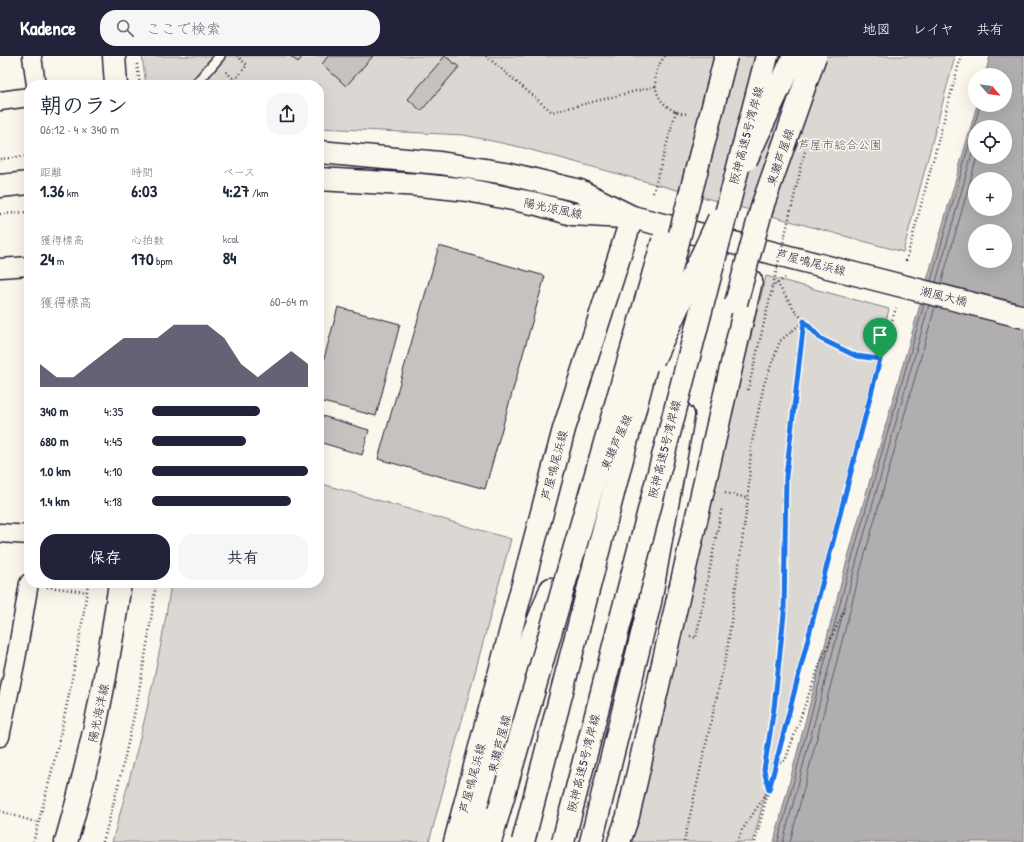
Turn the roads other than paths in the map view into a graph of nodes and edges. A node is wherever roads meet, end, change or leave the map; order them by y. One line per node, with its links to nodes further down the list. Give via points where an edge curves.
1 (32, 56): 8 (street)
2 (114, 56): 9 (main road)
3 (726, 56): 32 (main road, bridge, via 683,172); 33 (main road, bridge)
4 (767, 56): 22 (main road, 阪神高速5号湾岸線, bridge)
5 (794, 56): 31 (main road, 東灘芦屋線, bridge, via 638,392 551,590 510,701)
6 (815, 56): 36 (main road, 東灘芦屋線, bridge, via 763,204 736,303)
7 (218, 59): 10 (lane)
8 (35, 80)
9 (116, 80)
10 (199, 80)
11 (24, 98): 12 (street)
12 (0, 101)
13 (324, 152): 17 (main road, 陽光涼風線, via 505,172 580,191)
14 (324, 179): 17 (main road, 陽光涼風線, via 468,190 572,214)
15 (24, 184): 16 (main road)
16 (0, 186)
17 (632, 217): 18 (main road, 芦屋鳴尾浜線); 30 (main road, 芦屋鳴尾浜線, via 564,429)
18 (758, 249): 21 (main road, 芦屋鳴尾浜線); 37 (main road, via 628,816)
19 (24, 266): 20 (street)
20 (0, 268)
21 (863, 276): 23 (main road, 潮風大橋, bridge)
22 (701, 306): 34 (main road, 阪神高速5号湾岸線, bridge); 35 (main road, bridge, via 650,602)
23 (1024, 317)
24 (0, 533): 25 (street)
25 (24, 535)
26 (28, 588): 28 (street)
27 (119, 588): 29 (main road, 陽光海洋線, via 97,718)
28 (0, 737)
29 (66, 842)
30 (455, 842)
31 (474, 842)
32 (490, 842)
33 (523, 842)
34 (563, 842)
35 (591, 842)
36 (608, 842)
37 (619, 842)

